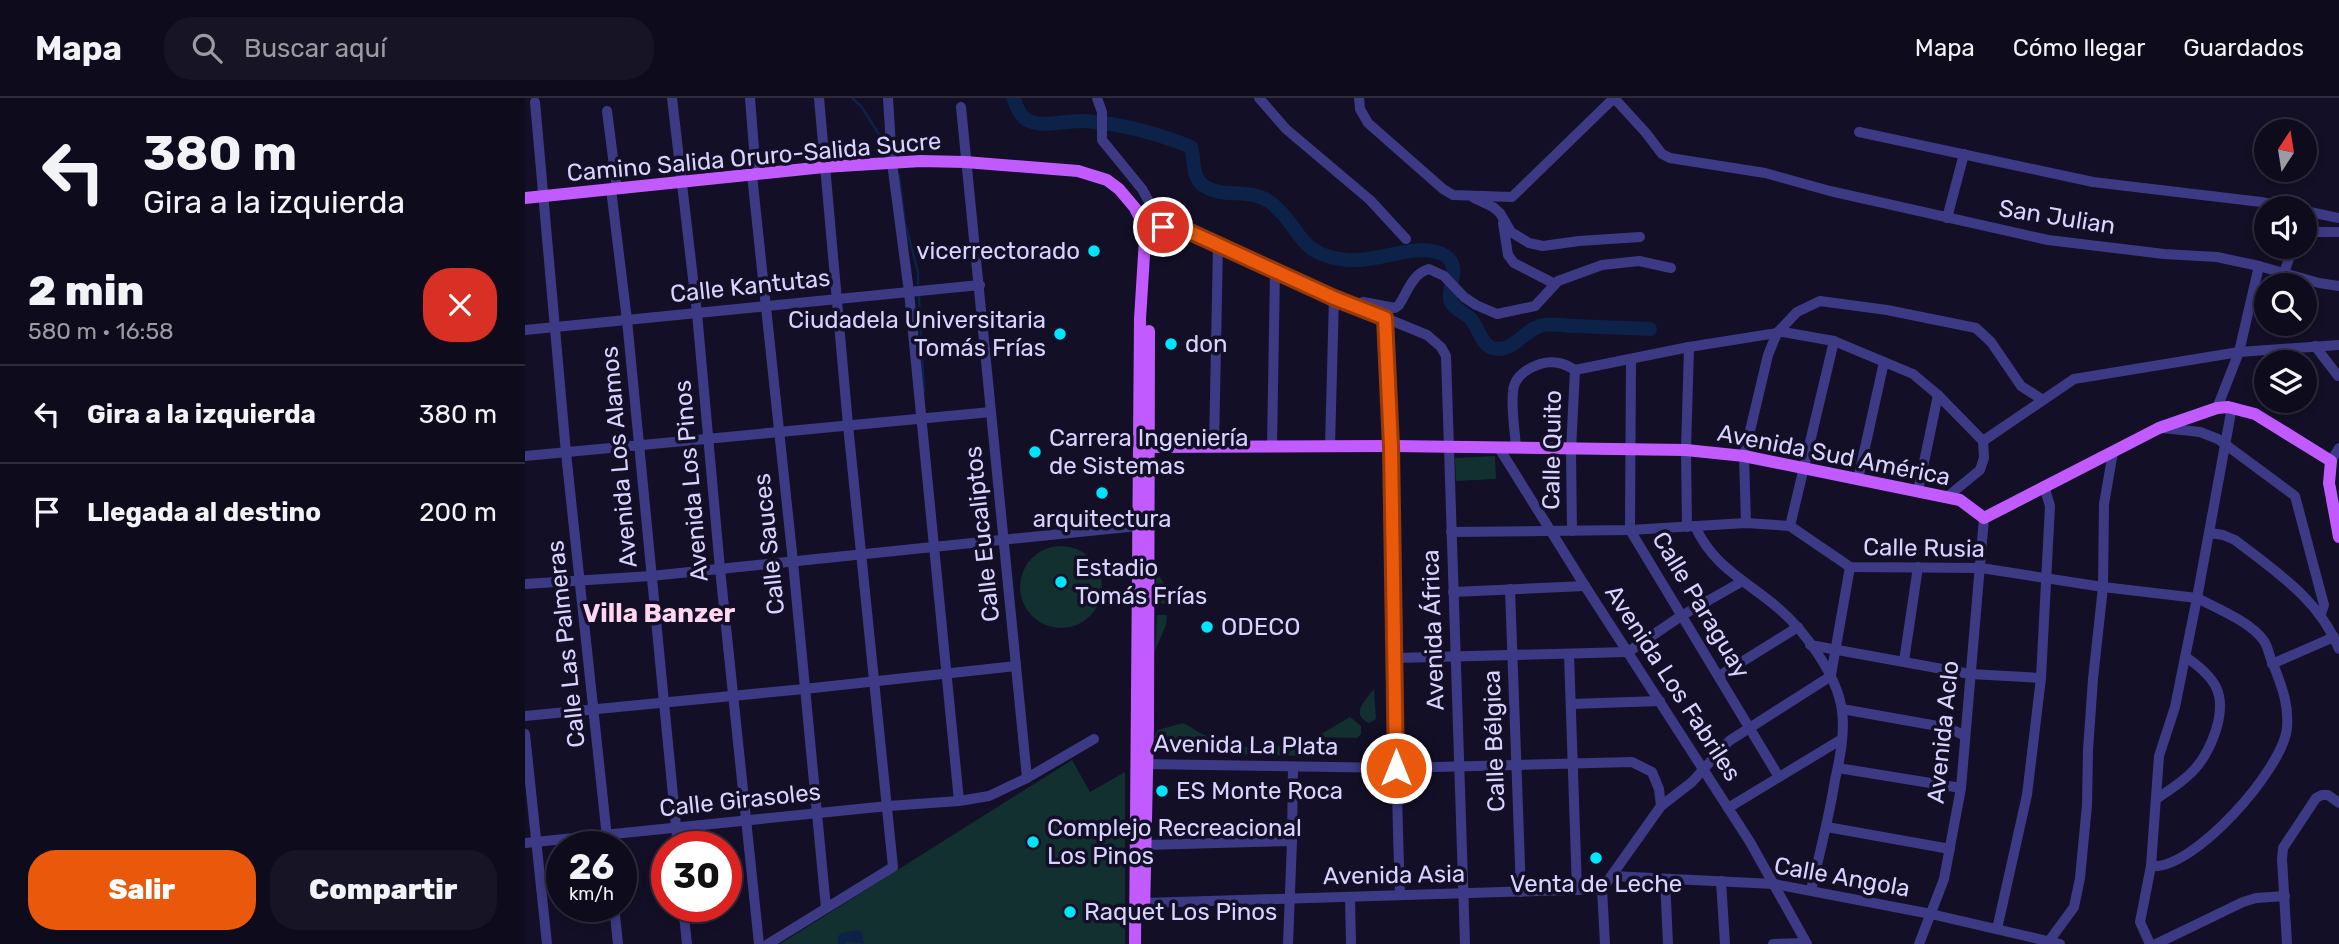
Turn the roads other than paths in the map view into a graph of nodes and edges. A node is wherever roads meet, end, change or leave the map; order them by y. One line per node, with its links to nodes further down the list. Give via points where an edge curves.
1 (672, 98): 17 (street, Avenida Los Pinos)
2 (750, 98): 16 (street, Calle Sauces)
3 (819, 98): 15 (street)
4 (888, 98): 14 (street)
5 (1097, 98): 27 (street, via 1103,118 1101,132 1109,151 1142,189)
6 (1259, 98): 32 (street, via 1286,129 1370,200)
7 (1359, 98): 19 (street, via 1368,123 1423,174 1453,195)
8 (535, 102): 20 (street, Calle Las Palmeras)
9 (961, 107): 13 (street, Calle Eucaliptos)
10 (607, 111): 18 (street, Avenida Los Alamos)
11 (1859, 132): 12 (street)
12 (1964, 154): 22 (street, via 2093,182); 25 (street)
13 (965, 162): 14 (main road, Camino Salida Oruro-Salida Sucre); 31 (main road, Camino Salida Oruro-Salida Sucre, via 1095,175 1119,189 1135,208); 41 (street, Calle Eucaliptos)
14 (892, 163): 15 (main road, Camino Salida Oruro-Salida Sucre); 43 (street)
15 (824, 167): 16 (main road, Camino Salida Oruro-Salida Sucre); 44 (street)
16 (754, 174): 17 (main road, Camino Salida Oruro-Salida Sucre); 46 (street, Calle Sauces)
17 (682, 183): 18 (main road, Camino Salida Oruro-Salida Sucre); 48 (street, Avenida Los Pinos)
18 (614, 189): 20 (main road, Camino Salida Oruro-Salida Sucre); 50 (street, Avenida Los Alamos)
19 (1467, 195): 24 (street); 25 (street, San Julian, via 1512,197 1614,98 1670,158 1765,173)
20 (543, 196): 21 (main road, Camino Salida Oruro-Salida Sucre); 51 (street, Calle Las Palmeras)
21 (525, 198)
22 (2254, 201)
23 (2317, 213): 26 (street)
24 (1502, 215): 30 (street, via 1517,237 1543,246); 40 (street, via 1508,255 1514,263)
25 (1947, 218): 35 (street, San Julian, via 2048,240 2217,257)
26 (2339, 218)
27 (1163, 227): 31 (street); 33 (street, via 1177,226)
28 (2317, 232): 29 (street)
29 (2339, 232)
30 (1640, 237)
31 (1145, 239): 78 (main road, Camino Salida Oruro-Salida Sucre, via 1140,319)
32 (1406, 239)
33 (1218, 245): 37 (street); 79 (street)
34 (2289, 259): 38 (street)
35 (2259, 266): 38 (street, San Julian); 58 (street)
36 (1671, 268): 40 (street, via 1639,261 1602,265)
37 (1275, 270): 45 (street); 80 (street)
38 (2284, 273)
39 (2317, 281): 42 (street, San Julian)
40 (1555, 284): 47 (street, via 1535,306 1497,314 1476,306 1444,276 1429,269 1414,278 1395,308 1372,302)
41 (980, 285): 43 (street, Calle Kantutas); 67 (street, Calle Eucaliptos)
42 (2339, 286)
43 (909, 292): 44 (street, Calle Kantutas); 68 (street)
44 (837, 298): 46 (street, Calle Kantutas); 69 (street)
45 (1334, 298): 47 (street); 76 (street)
46 (767, 305): 48 (street, Calle Kantutas); 71 (street, Calle Sauces)
47 (1358, 307): 49 (street)
48 (697, 313): 50 (street, Calle Kantutas); 72 (street, Avenida Los Pinos)
49 (1385, 318): 77 (street); 81 (street, Avenida África, via 1427,335 1446,356)
50 (627, 320): 51 (street, Calle Kantutas); 74 (street, Avenida Los Alamos)
51 (557, 327): 52 (street, Calle Kantutas); 89 (street, Calle Las Palmeras)
52 (525, 330)
53 (1777, 333): 54 (street); 57 (street); 64 (street, via 1797,312 1820,301 1976,328 2021,386); 91 (street)
54 (1833, 341): 60 (street); 93 (street)
55 (2339, 345): 56 (street)
56 (2315, 346): 58 (street); 62 (street)
57 (1689, 347): 59 (street); 87 (street)
58 (2239, 352): 64 (street, via 2074,379); 66 (street)
59 (1631, 360): 61 (street); 85 (street, Calle Paraguay)
60 (1884, 362): 63 (street, via 1913,374); 94 (street)
61 (1575, 370): 83 (street, via 1559,363 1541,363 1517,380 1512,390); 86 (street, Calle Quito)
62 (2339, 377)
63 (1938, 395): 73 (street); 96 (street)
64 (2043, 400): 73 (street)
65 (2232, 407): 66 (main road); 75 (street); 92 (main road, via 2255,414)
66 (2217, 408): 70 (main road)
67 (991, 412): 68 (street); 109 (street, Calle Eucaliptos)
68 (920, 418): 69 (street); 110 (street)
69 (848, 425): 71 (street); 111 (street)
70 (2159, 428): 75 (street, via 2200,432); 88 (main road)
71 (778, 431): 72 (street); 112 (street, Calle Sauces)
72 (709, 437): 74 (street); 116 (street, Avenida Los Pinos)
73 (1983, 441): 97 (street, via 1980,470)
74 (639, 444): 89 (street); 117 (street, Avenida Los Alamos)
75 (2225, 444): 107 (street); 127 (street, via 2295,496 2324,604)
76 (1330, 446): 77 (main road, Avenida Sud América); 80 (main road, Avenida Sud América)
77 (1391, 446): 81 (main road, Avenida Sud América); 139 (street)
78 (1145, 447): 79 (main road, Avenida Sud América); 100 (main road); 162 (main road)
79 (1213, 447): 80 (main road, Avenida Sud América)
80 (1272, 447)
81 (1448, 447): 82 (main road, Avenida Sud América); 106 (street, Avenida África)
82 (1499, 448): 83 (main road, Avenida Sud América); 104 (street, Avenida Los Fabriles)
83 (1516, 448): 86 (main road, Avenida Sud América)
84 (2339, 448): 92 (street)
85 (1629, 449): 86 (main road, Avenida Sud América); 87 (main road, Avenida Sud América); 103 (street, Calle Paraguay)
86 (1571, 450): 105 (street, Calle Quito)
87 (1686, 450): 91 (main road, Avenida Sud América); 101 (street)
88 (2113, 452): 95 (main road); 123 (street, via 2104,504)
89 (566, 453): 90 (street); 119 (street, Calle Las Palmeras)
90 (525, 456)
91 (1744, 456): 93 (main road, Avenida Sud América); 99 (street)
92 (2331, 461): 108 (main road, via 2329,482)
93 (1802, 468): 94 (main road, Avenida Sud América); 102 (street)
94 (1859, 479): 96 (main road, Avenida Sud América)
95 (2044, 486): 98 (main road); 118 (street, via 2050,506)
96 (1918, 491): 97 (main road, Avenida Sud América)
97 (1947, 497): 98 (main road, Avenida Sud América, via 1961,500)
98 (1984, 518): 115 (street, Avenida Aclo)
99 (1746, 523): 101 (street); 102 (street)
100 (1138, 526): 109 (street); 162 (main road)
101 (1691, 526): 103 (street); 120 (street)
102 (1790, 526): 113 (street, Calle Rusia)
103 (1630, 530): 105 (street); 128 (street, Calle Paraguay)
104 (1551, 531): 105 (street); 106 (street); 122 (street, Avenida Los Fabriles)
105 (1572, 531)
106 (1451, 532): 125 (street, Avenida África)
107 (2210, 533): 126 (street); 127 (street, via 2235,540 2299,590)
108 (2339, 537)
109 (1005, 540): 110 (street); 142 (street, Calle Eucaliptos)
110 (933, 547): 111 (street); 144 (street)
111 (862, 554): 112 (street); 148 (street)
112 (793, 562): 116 (street); 149 (street, Calle Sauces)
113 (1850, 567): 114 (street, Calle Rusia); 132 (street)
114 (1917, 568): 115 (street, Calle Rusia); 140 (street)
115 (1981, 568): 118 (street, Calle Rusia); 143 (street, Avenida Aclo)
116 (720, 569): 117 (street); 150 (street, Avenida Los Pinos)
117 (651, 576): 119 (street); 152 (street, Avenida Los Alamos)
118 (2046, 577): 123 (street, Calle Rusia); 147 (street)
119 (579, 579): 121 (street); 154 (street, Calle Las Palmeras)
120 (1741, 582): 128 (street); 129 (street)
121 (525, 584)
122 (1585, 586): 124 (street); 134 (street, Avenida Los Fabriles)
123 (2103, 587): 126 (street, Calle Rusia); 213 (street, via 2080,878 2074,907)
124 (1510, 589): 125 (street); 136 (street, Calle Bélgica)
125 (1453, 592): 137 (street, Avenida África)
126 (2197, 598): 138 (street); 141 (street, via 2256,633)
127 (2321, 614): 130 (street)
128 (1681, 616): 134 (street); 145 (street, Calle Paraguay)
129 (1798, 627): 131 (street); 145 (street)
130 (2334, 637): 133 (street); 141 (street)
131 (1810, 645): 132 (street); 146 (street)
132 (1836, 648): 140 (street); 146 (street)
133 (2339, 649)
134 (1628, 652): 135 (street); 151 (street, Avenida Los Fabriles)
135 (1569, 654): 136 (street); 153 (street)
136 (1512, 655): 137 (street); 164 (street, Calle Bélgica)
137 (1455, 657): 139 (street); 166 (street, Avenida África)
138 (2186, 657): 173 (street, via 2161,747); 173 (street, via 2218,690 2220,717 2202,761 2180,784)
139 (1395, 658): 167 (street)
140 (1904, 661): 143 (street)
141 (2273, 664): 192 (street, via 2284,691 2287,729 2276,757 2223,827 2171,862)
142 (1016, 666): 144 (street); 171 (street, Calle Eucaliptos)
143 (1971, 674): 147 (street); 159 (street, Avenida Aclo)
144 (946, 675): 148 (street); 174 (street)
145 (1719, 676): 157 (street, Calle Paraguay)
146 (1831, 676): 155 (street); 157 (street)
147 (2041, 678): 211 (street, via 2027,795)
148 (874, 681): 149 (street); 176 (street)
149 (804, 690): 150 (street); 179 (street, Calle Sauces)
150 (733, 696): 152 (street); 180 (street, Avenida Los Pinos)
151 (1660, 701): 153 (street); 169 (street, Avenida Los Fabriles)
152 (664, 703): 154 (street); 182 (street, Avenida Los Alamos)
153 (1571, 704): 163 (street)
154 (594, 709): 156 (street); 183 (street, Calle Las Palmeras)
155 (1842, 709): 159 (street); 161 (street)
156 (525, 716)
157 (1751, 726): 169 (street, via 1729,741); 170 (street, Calle Paraguay)
158 (525, 734): 188 (street)
159 (1965, 736): 172 (street, Avenida Aclo)
160 (1094, 739): 171 (street, Calle Girasoles)
161 (1842, 739): 168 (street); 170 (street)
162 (1142, 764): 165 (street, Avenida La Plata); 190 (main road); 219 (main road)
163 (1574, 764): 164 (street, Avenida La Plata); 177 (street, Avenida La Plata, via 1642,765 1652,772); 198 (street)
164 (1516, 765): 166 (street, Avenida La Plata); 200 (street, Calle Bélgica)
165 (1293, 767): 167 (street, Avenida La Plata); 187 (street)
166 (1458, 767): 167 (street, Avenida La Plata); 201 (street, Avenida África)
167 (1396, 768): 202 (street)
168 (1837, 768): 172 (street); 181 (street)
169 (1703, 770): 177 (street); 178 (street, Avenida Los Fabriles)
170 (1779, 777): 178 (street)
171 (1027, 778): 174 (street, Calle Girasoles, via 989,796)
172 (1961, 788): 191 (street, Avenida Aclo)
173 (2156, 799): 192 (street)
174 (959, 801): 176 (street, Calle Girasoles)
175 (2339, 803): 203 (street, via 2328,794 2316,798 2283,848)
176 (888, 806): 179 (street, Calle Girasoles); 207 (street, via 893,867)
177 (1661, 806): 193 (street)
178 (1728, 808): 196 (street, Avenida Los Fabriles)
179 (818, 813): 180 (street, Calle Girasoles); 207 (street, Calle Sauces)
180 (747, 821): 182 (street, Calle Girasoles); 217 (street, Avenida Los Pinos)
181 (1827, 827): 191 (street); 199 (street)
182 (676, 828): 184 (street, Avenida Los Alamos); 185 (street, Calle Girasoles)
183 (607, 831)
184 (676, 831)
185 (637, 832)
186 (546, 841): 188 (street, Calle Girasoles)
187 (1292, 841): 190 (street); 205 (street)
188 (538, 842): 189 (street, Calle Girasoles); 214 (street)
189 (525, 843)
190 (1146, 845): 206 (main road)
191 (1950, 849): 208 (street, Avenida Aclo)
192 (2151, 866): 229 (street, via 2140,922)
193 (1612, 876): 194 (street, Calle Angola); 197 (street)
194 (1665, 879): 195 (street, Calle Angola); 225 (street)
195 (1721, 881): 196 (street, Calle Angola); 226 (street)
196 (1774, 884): 199 (street, Calle Angola); 212 (street, Avenida Los Fabriles)
197 (1602, 889): 198 (street, Avenida Asia); 224 (street)
198 (1577, 890): 200 (street, Avenida Asia)
199 (1811, 890): 208 (street, Calle Angola)
200 (1521, 892): 201 (street, Avenida Asia)
201 (1465, 894): 202 (street, Avenida Asia); 223 (street, Avenida África)
202 (1400, 895): 204 (street, Avenida Asia)
203 (2285, 896): 230 (street, via 2242,902); 231 (street)
204 (1350, 897): 205 (street, Avenida Asia); 222 (street)
205 (1290, 899): 206 (street, Avenida Asia); 221 (street)
206 (1144, 903): 220 (main road)
207 (826, 908): 218 (street)
208 (1931, 914): 211 (street, Calle Angola); 228 (street, Avenida Aclo)
209 (616, 922): 215 (street)
210 (685, 922): 216 (street)
211 (1997, 929): 213 (street, Calle Angola)
212 (1806, 943): 227 (street)
213 (2052, 943)
214 (547, 944)
215 (618, 944)
216 (687, 944)
217 (759, 944)
218 (768, 944)
219 (1135, 944)
220 (1144, 944)
221 (1288, 944)
222 (1352, 944)
223 (1465, 944)
224 (1605, 944)
225 (1668, 944)
226 (1725, 944)
227 (1773, 944)
228 (1919, 944)
229 (2150, 944)
230 (2156, 944)
231 (2287, 944)

